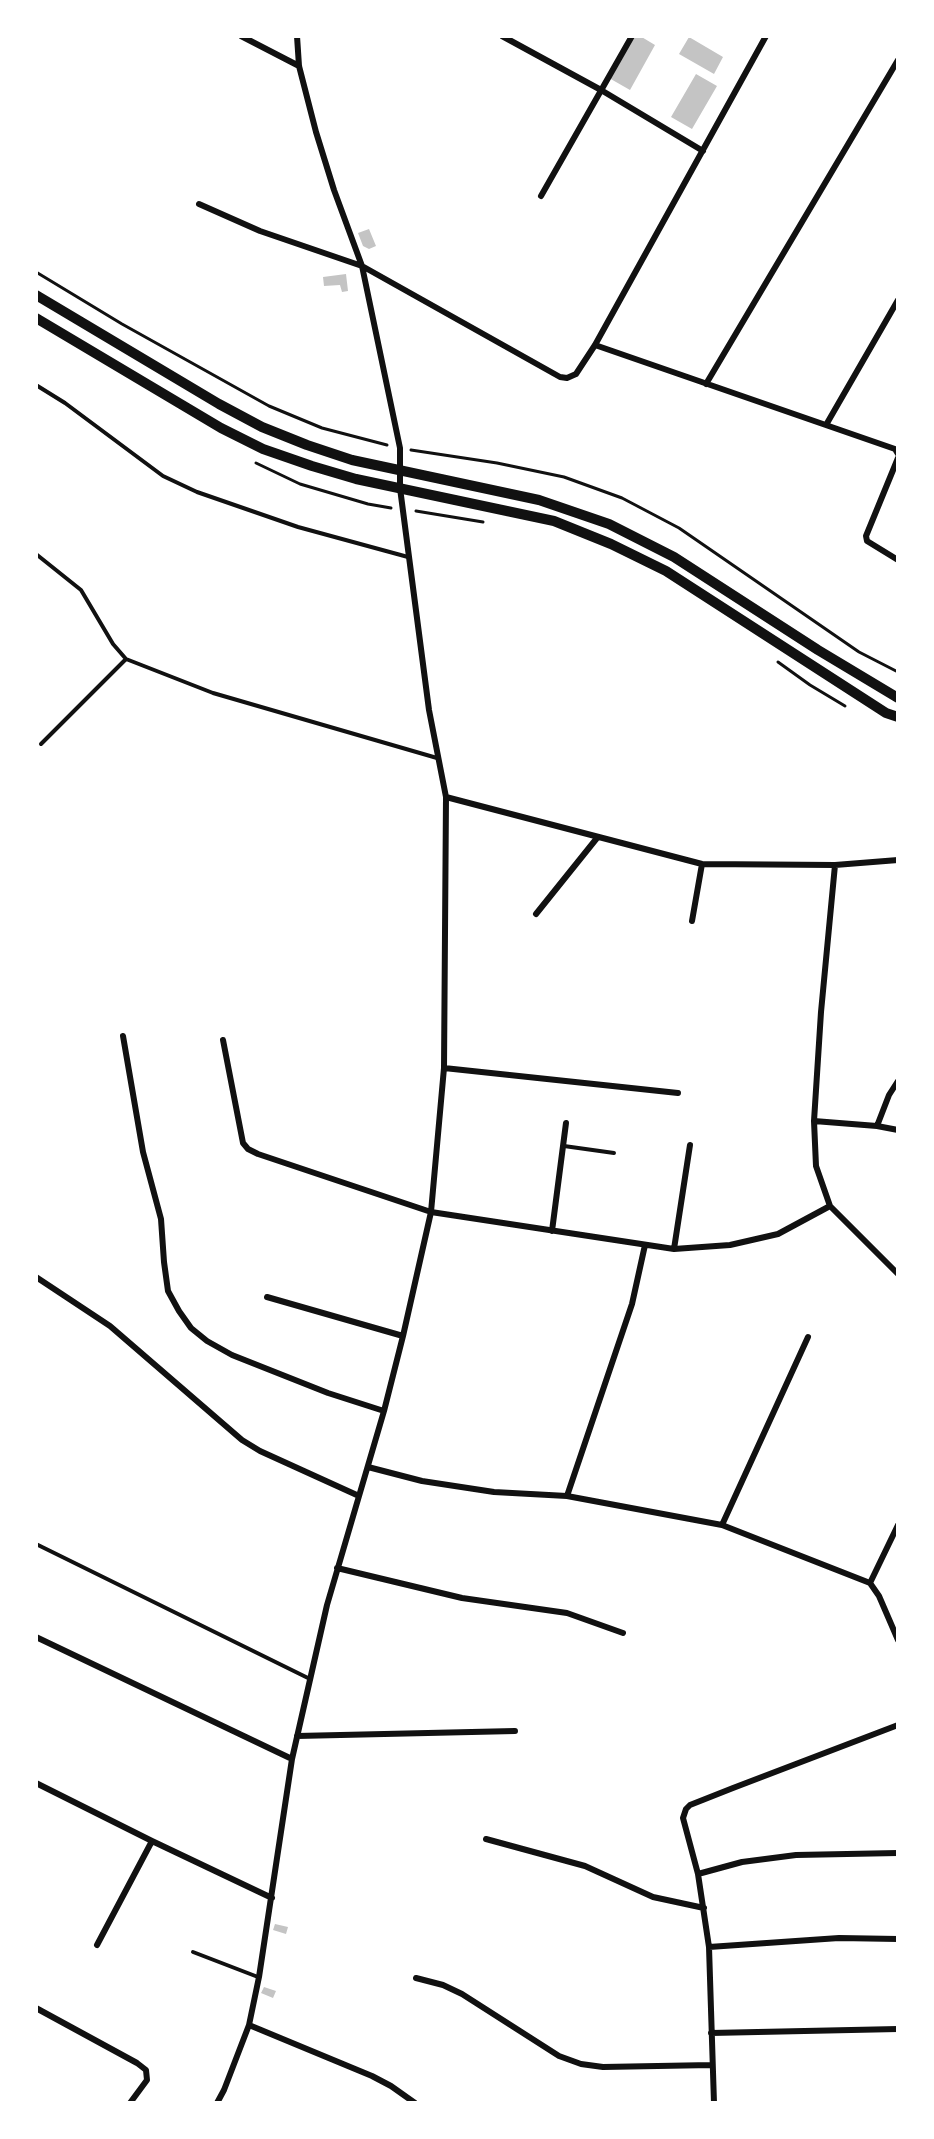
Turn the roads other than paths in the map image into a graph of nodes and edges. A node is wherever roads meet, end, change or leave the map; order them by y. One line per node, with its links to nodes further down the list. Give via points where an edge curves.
1 (242, 36): 7 (street)
2 (297, 36): 7 (street)
3 (502, 36): 8 (street)
4 (632, 36): 8 (street)
5 (766, 36): 9 (street)
6 (898, 60): 17 (street)
7 (299, 66): 12 (street, via 322,151)
8 (601, 90): 9 (street); 10 (street)
9 (703, 151): 16 (street)
10 (541, 196)
11 (199, 204): 12 (street, via 260,231)
12 (362, 266): 16 (street, via 560,377 576,374); 21 (street, via 400,448)
13 (36, 295): 21 (street, via 262,427 352,460)
14 (898, 300): 19 (street)
15 (36, 318): 22 (street, via 263,449 345,476)
16 (595, 345): 17 (street)
17 (706, 384): 19 (street)
18 (36, 385): 24 (lane, via 163,476 197,492 298,527)
19 (826, 425): 20 (street, via 895,449)
20 (898, 456): 25 (street, via 866,538)
21 (399, 470): 22 (street); 27 (street, via 539,501 609,524 674,557)
22 (400, 488): 24 (street); 28 (street, via 554,521 611,544 666,571 886,713)
23 (36, 554): 26 (lane, via 81,590)
24 (409, 557): 30 (street)
25 (898, 560)
26 (126, 659): 29 (lane); 30 (lane, via 213,693)
27 (898, 698)
28 (898, 717)
29 (41, 744)
30 (438, 759): 31 (street)
31 (446, 797): 32 (street); 40 (street)
32 (597, 838): 34 (street); 36 (street)
33 (898, 860): 35 (street)
34 (702, 864): 35 (street); 37 (street)
35 (836, 865): 43 (street)
36 (536, 914)
37 (692, 921)
38 (123, 1036): 60 (street, via 143,1152 160,1219 168,1291 178,1311 191,1328 232,1355 328,1393)
39 (223, 1040): 51 (street, via 243,1143 248,1149)
40 (444, 1068): 42 (street); 51 (street)
41 (898, 1081): 45 (street)
42 (678, 1093)
43 (814, 1121): 45 (street); 50 (street, via 816,1166)
44 (567, 1123): 48 (street)
45 (877, 1126): 46 (street)
46 (898, 1130)
47 (690, 1145): 54 (street)
48 (564, 1146): 49 (lane); 52 (street)
49 (614, 1153)
50 (830, 1206): 54 (street, via 778,1234 730,1245); 55 (street)
51 (431, 1212): 52 (street); 58 (street)
52 (552, 1231): 53 (street)
53 (645, 1245): 54 (street); 63 (street, via 632,1304)
54 (674, 1249)
55 (898, 1274)
56 (36, 1276): 62 (street, via 110,1326 242,1440)
57 (267, 1297): 58 (street)
58 (403, 1336): 60 (street)
59 (808, 1337): 64 (street)
60 (384, 1410): 61 (street)
61 (368, 1467): 62 (street); 63 (street, via 494,1492)
62 (359, 1496): 67 (street)
63 (567, 1496): 64 (street)
64 (722, 1525): 68 (street)
65 (898, 1525): 68 (street)
66 (36, 1545): 72 (lane)
67 (337, 1568): 69 (street, via 462,1598 567,1613); 72 (street)
68 (870, 1583): 71 (street)
69 (623, 1633)
70 (36, 1637): 76 (street)
71 (898, 1640)
72 (310, 1679): 75 (street)
73 (898, 1725): 81 (street, via 690,1805 683,1818)
74 (515, 1731): 75 (street)
75 (297, 1736): 76 (street)
76 (292, 1759): 82 (street)
77 (37, 1785): 79 (street)
78 (486, 1839): 83 (street, via 585,1866 653,1897)
79 (152, 1841): 82 (street); 85 (street)
80 (898, 1853): 81 (street, via 796,1854)
81 (698, 1874): 83 (street)
82 (272, 1898): 88 (street)
83 (704, 1908): 86 (street)
84 (898, 1939): 86 (street, via 838,1938)
85 (97, 1945)
86 (709, 1947): 93 (street)
87 (194, 1952): 88 (lane)
88 (259, 1977): 91 (street)
89 (416, 1978): 94 (street, via 462,1994 559,2056 581,2064)
90 (36, 2008): 95 (street, via 146,2070 147,2080)
91 (249, 2025): 96 (street); 97 (street, via 372,2076)
92 (898, 2029): 93 (street)
93 (711, 2033): 94 (street)
94 (712, 2065): 98 (street)
95 (130, 2103)
96 (218, 2103)
97 (415, 2103)
98 (714, 2103)

